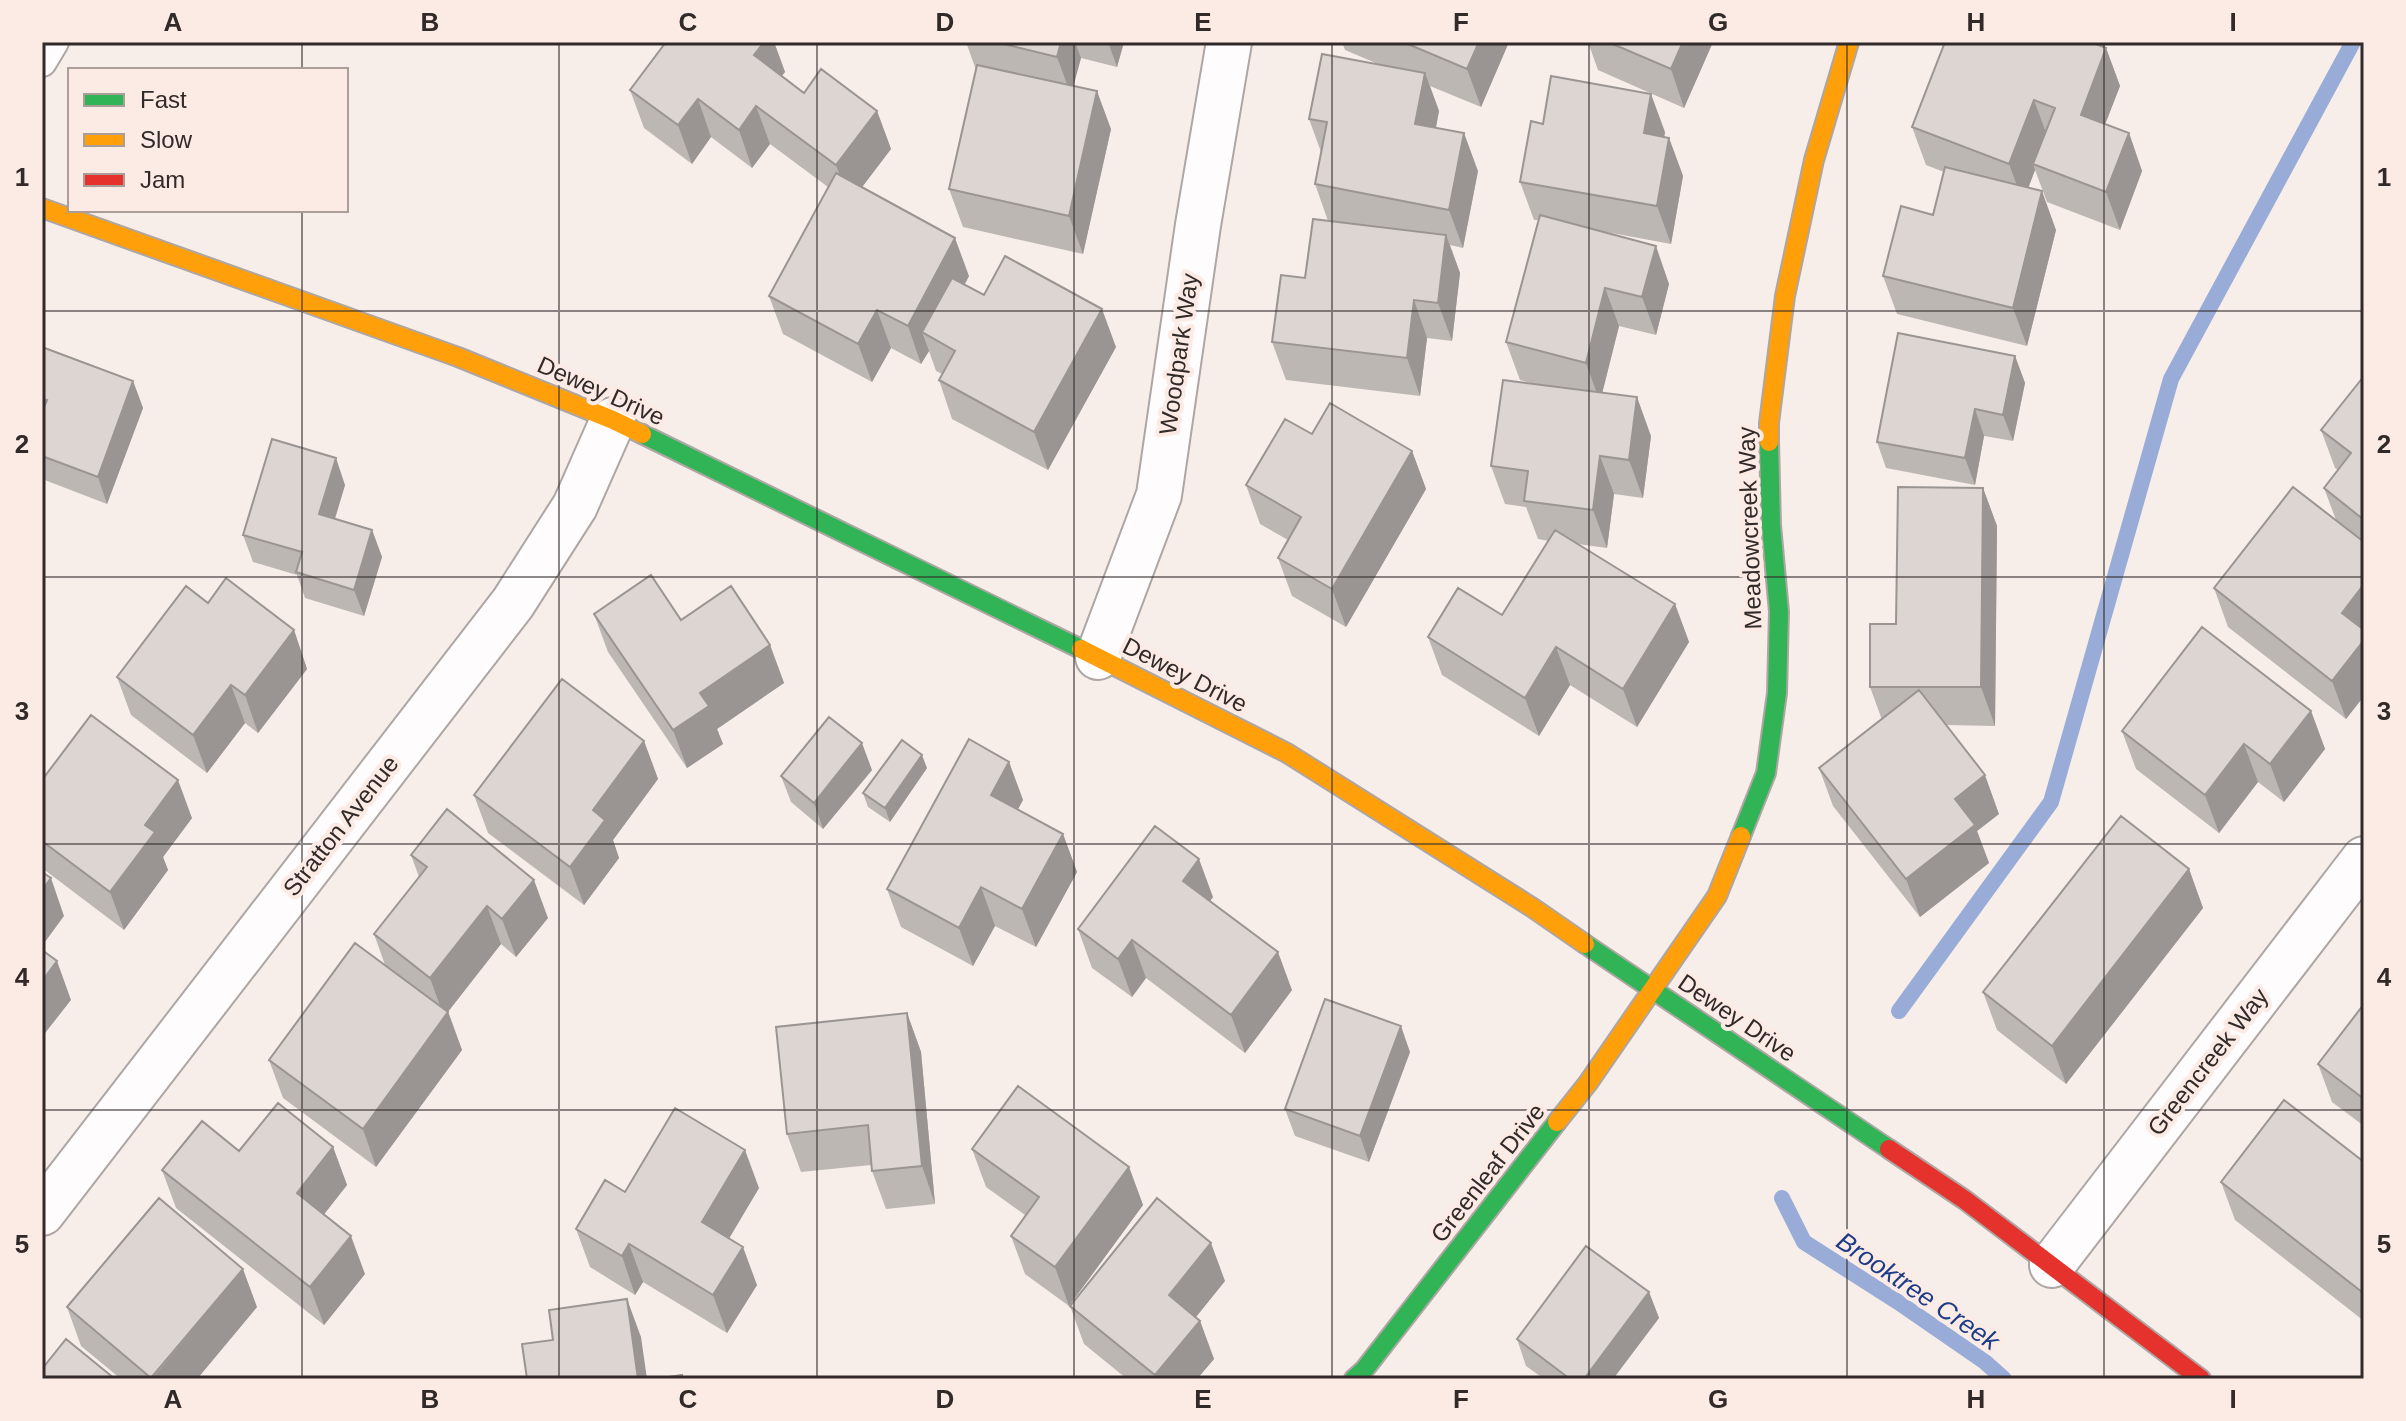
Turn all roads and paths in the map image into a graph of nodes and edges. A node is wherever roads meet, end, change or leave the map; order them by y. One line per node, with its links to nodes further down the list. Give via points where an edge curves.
1 (54, 42): 4 (lane)
2 (1229, 42): 7 (street, Woodpark Way, via 1159,495)
3 (1849, 42): 9 (main road, Meadowcreek Way, via 1814,160 1785,296 1769,423 1779,612 1777,693 1766,773 1717,896)
4 (42, 62)
5 (42, 208): 6 (main road, Dewey Drive, via 458,357)
6 (613, 420): 7 (main road, Dewey Drive); 10 (street, Stratton Avenue, via 575,506 513,603)
7 (1098, 657): 9 (main road, Dewey Drive, via 1287,753 1533,908)
8 (2364, 859): 11 (street, Greencreek Way)
9 (1652, 991): 11 (main road, Dewey Drive, via 1965,1200); 12 (main road, Greenleaf Drive, via 1588,1083)
10 (42, 1213)
11 (2052, 1265): 13 (main road, Dewey Drive)
12 (1354, 1379)
13 (2201, 1379)

